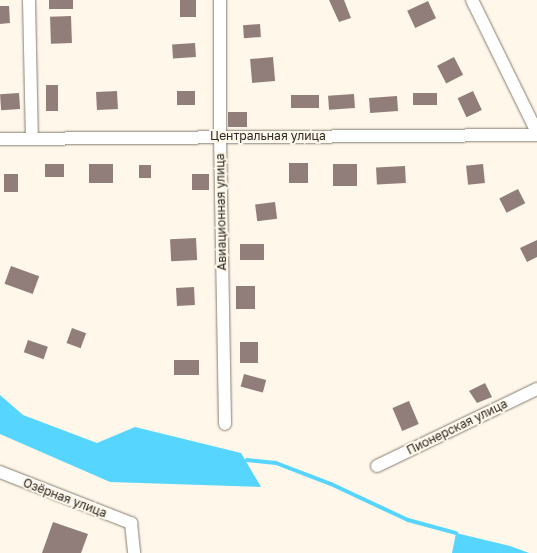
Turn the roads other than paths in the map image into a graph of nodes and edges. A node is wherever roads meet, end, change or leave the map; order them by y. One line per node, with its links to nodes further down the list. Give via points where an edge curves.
1 (28, 0): 6 (street)
2 (220, 0): 5 (street, Авиационная улица)
3 (472, 0): 4 (street)
4 (537, 133): 5 (street, Центральная улица)
5 (220, 136): 6 (street, Центральная улица); 9 (street, Авиационная улица)
6 (32, 138): 7 (street, Центральная улица)
7 (0, 139)
8 (537, 389): 10 (street, Пионерская улица)
9 (225, 424)
10 (377, 466)
11 (0, 472): 12 (street, Озёрная улица, via 132,523)
12 (134, 553)

